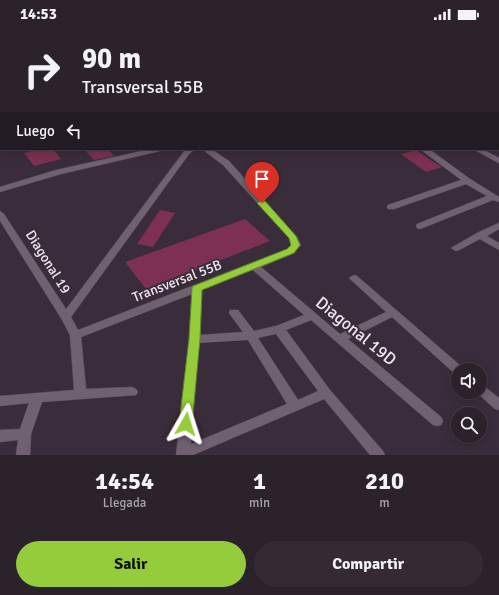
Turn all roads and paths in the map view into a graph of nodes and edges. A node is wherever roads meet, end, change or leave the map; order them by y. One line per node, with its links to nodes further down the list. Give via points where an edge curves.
1 (156, 150): 8 (street, via 59,172)
2 (189, 150): 23 (street)
3 (207, 150): 17 (street, Transversal 55B, via 226,163 293,238 296,245 291,251)
4 (425, 150): 7 (street)
5 (479, 150): 6 (street)
6 (499, 162)
7 (467, 181): 9 (street); 10 (street)
8 (0, 190)
9 (496, 199): 12 (street)
10 (391, 207)
11 (0, 214): 23 (street, Diagonal 19)
12 (420, 226)
13 (499, 226): 14 (street)
14 (480, 235): 15 (street); 16 (street)
15 (499, 246)
16 (456, 248)
17 (254, 266): 19 (street, Transversal 55B); 22 (street, Diagonal 19D)
18 (354, 278): 21 (street)
19 (197, 288): 23 (street, Transversal 55B); 27 (street)
20 (234, 313): 25 (street)
21 (392, 313): 26 (street); 28 (street)
22 (311, 316): 24 (street); 26 (street, Diagonal 19D)
23 (70, 326): 31 (street, Diagonal 19)
24 (279, 329): 25 (street); 30 (street)
25 (252, 336): 27 (street); 36 (street)
26 (341, 338): 37 (street, Diagonal 19D)
27 (194, 339): 40 (street)
28 (451, 364)
29 (132, 392): 31 (street)
30 (326, 393): 36 (street); 42 (street)
31 (80, 394): 33 (street)
32 (487, 395): 35 (street)
33 (37, 399): 34 (street); 38 (street)
34 (0, 401)
35 (499, 405)
36 (295, 406): 40 (street)
37 (437, 421)
38 (25, 434): 39 (street); 41 (street)
39 (0, 436)
40 (183, 454)
41 (23, 455)
42 (378, 455)

